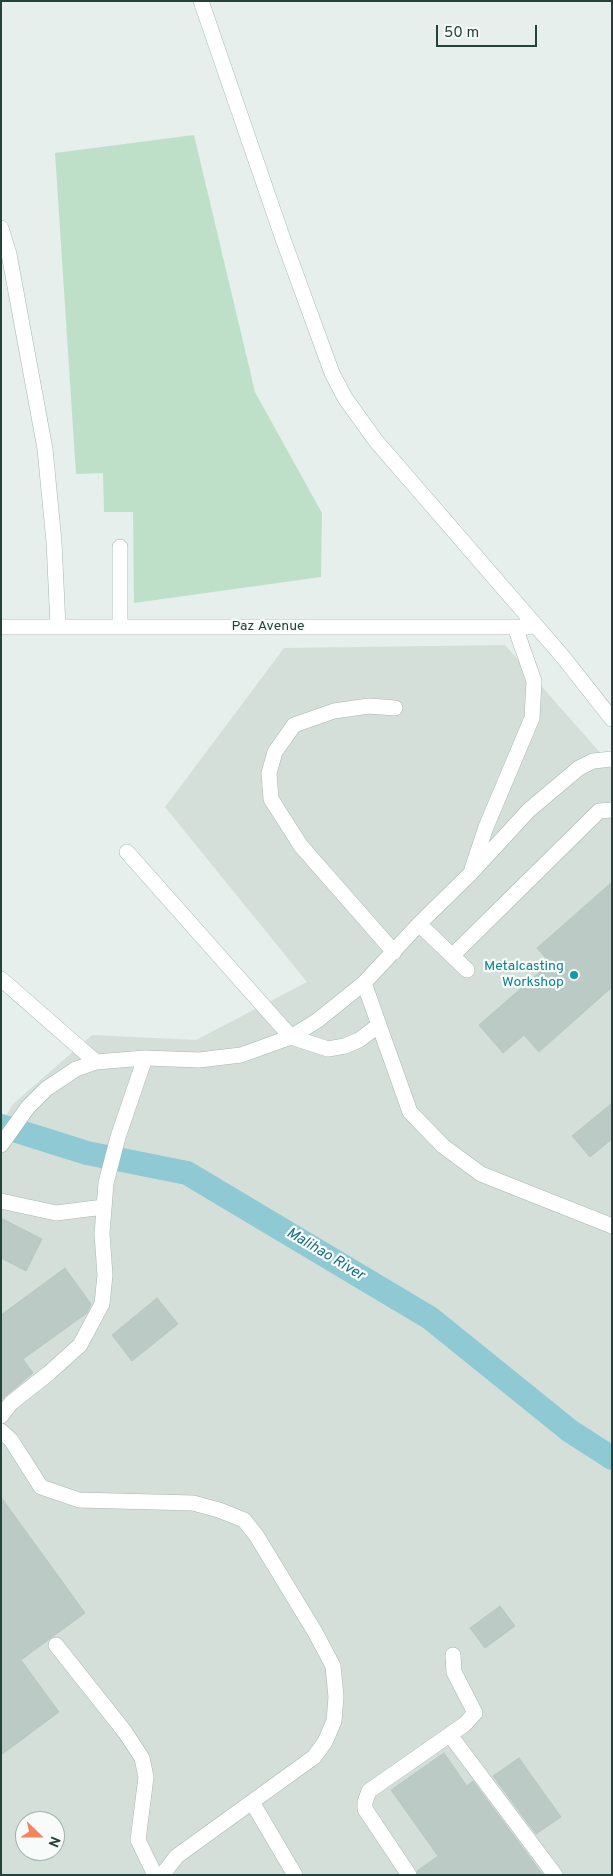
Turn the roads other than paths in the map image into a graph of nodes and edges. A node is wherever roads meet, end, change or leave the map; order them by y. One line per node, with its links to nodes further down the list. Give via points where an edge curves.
1 (201, 1): 8 (street, via 332,373 345,398 376,441)
2 (1, 228): 4 (street, via 9,254 45,449)
3 (120, 547): 6 (street)
4 (58, 626): 5 (street, Paz Avenue); 6 (street, Paz Avenue)
5 (2, 627)
6 (120, 627): 7 (street, Paz Avenue)
7 (515, 627): 8 (street, Paz Avenue); 14 (street, via 534,681 532,718 486,827)
8 (536, 627): 10 (street)
9 (395, 708): 16 (street, via 368,706 334,711 294,725 275,752 269,773 271,799 301,846)
10 (612, 719)
11 (612, 758): 14 (street, via 593,761 528,810)
12 (612, 810): 17 (street, via 599,812)
13 (127, 852): 22 (street)
14 (471, 873): 15 (street)
15 (419, 924): 16 (street); 17 (street)
16 (394, 952): 20 (street)
17 (452, 956): 18 (street)
18 (467, 970)
19 (1, 979): 24 (street)
20 (364, 983): 21 (street); 22 (street)
21 (379, 1025): 22 (street, via 359,1040 328,1049); 28 (street, via 410,1112 443,1146 481,1174)
22 (291, 1037): 23 (street, via 241,1055 198,1060)
23 (145, 1058): 24 (street); 27 (street, via 118,1137 106,1183)
24 (96, 1062): 25 (street, via 60,1079 28,1107)
25 (1, 1145)
26 (1, 1201): 27 (street, via 56,1213)
27 (104, 1207): 29 (street, via 105,1287 96,1317 80,1345 11,1403)
28 (612, 1226)
29 (1, 1416)
30 (1, 1431): 34 (street, via 41,1487 79,1500 194,1503 244,1520 256,1535 333,1666 336,1697 334,1721 314,1757)
31 (56, 1645): 35 (street, via 142,1758 146,1777 138,1840)
32 (453, 1655): 33 (street, via 454,1672 475,1713)
33 (450, 1735): 38 (street, via 369,1791 365,1802 365,1809); 39 (street)
34 (252, 1802): 36 (street, via 178,1856); 37 (street)
35 (154, 1875)
36 (162, 1875)
37 (295, 1875)
38 (409, 1875)
39 (555, 1875)

